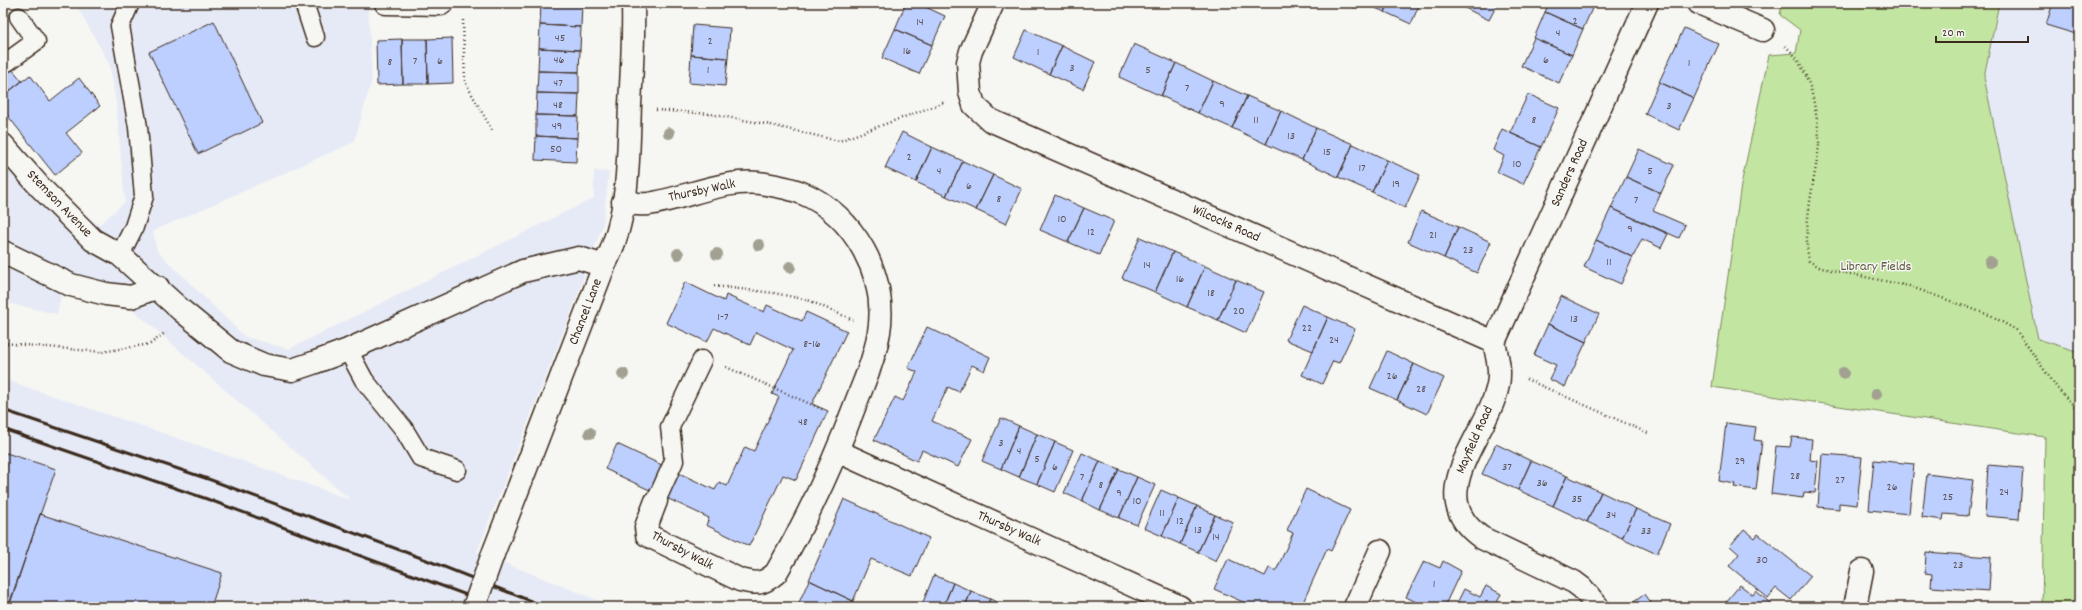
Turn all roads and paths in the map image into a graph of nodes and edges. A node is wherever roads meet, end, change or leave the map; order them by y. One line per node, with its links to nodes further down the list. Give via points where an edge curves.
1 (130, 3): 20 (lane, via 120,26 138,127 144,196 134,227)
2 (304, 3): 12 (lane)
3 (386, 3): 4 (street)
4 (442, 3)
5 (633, 3): 15 (street, Chancel Lane)
6 (993, 3): 14 (street, via 968,62)
7 (1647, 3): 26 (street, Sanders Road)
8 (1699, 3): 11 (street)
9 (19, 17): 13 (lane, via 36,42)
10 (463, 19): 16 (path, via 465,82)
11 (1763, 30): 32 (path, via 1792,51 1809,81 1819,143 1812,186 1807,248 1810,260 1821,268 1909,286 1992,316 2016,330 2058,389)
12 (315, 37)
13 (6, 62)
14 (970, 92): 15 (path, via 839,141 710,114); 26 (street, Wilcocks Road, via 974,105 990,120)
15 (630, 109): 18 (street, Chancel Lane, via 628,172)
16 (492, 130)
17 (3, 145): 20 (street, Stemson Avenue, via 40,187 93,240)
18 (623, 202): 21 (street, Chancel Lane, via 619,230 613,250); 25 (street, Thursby Walk, via 647,204 727,184 748,182 802,193 824,206 844,223 859,241 876,282 880,302)
19 (3, 252): 23 (street, via 71,285 106,294 131,296)
20 (120, 255): 23 (street, Stemson Avenue)
21 (604, 266): 28 (street, Stemson Avenue, via 579,258 523,271); 39 (street, Chancel Lane, bridge)
22 (714, 286): 25 (path, via 808,300)
23 (158, 287): 24 (street, Stemson Avenue)
24 (181, 310): 27 (path, via 167,331 150,344 124,350 102,352); 28 (street, Stemson Avenue, via 231,351 264,365 292,370)
25 (879, 332): 34 (street, Thursby Walk, via 871,367)
26 (1494, 342): 30 (street, Mayfield Road)
27 (3, 343)
28 (348, 350): 35 (lane, via 364,380 403,428 421,458)
29 (702, 360): 31 (path, via 724,366); 36 (lane, via 670,427 674,461)
30 (1499, 367): 33 (path); 42 (street, Mayfield Road, via 1496,392 1458,477 1456,496 1460,515 1482,538 1574,582)
31 (825, 410)
32 (2079, 411)
33 (1650, 434)
34 (837, 451): 36 (street, Thursby Walk, via 786,555 776,573 766,581 755,584 740,580 647,535 646,527); 40 (street, Thursby Walk)
35 (457, 470)
36 (656, 501)
37 (1380, 551): 41 (street)
38 (1862, 571): 43 (street)
39 (474, 607)
40 (1180, 607)
41 (1354, 607)
42 (1598, 607)
43 (1855, 607)

